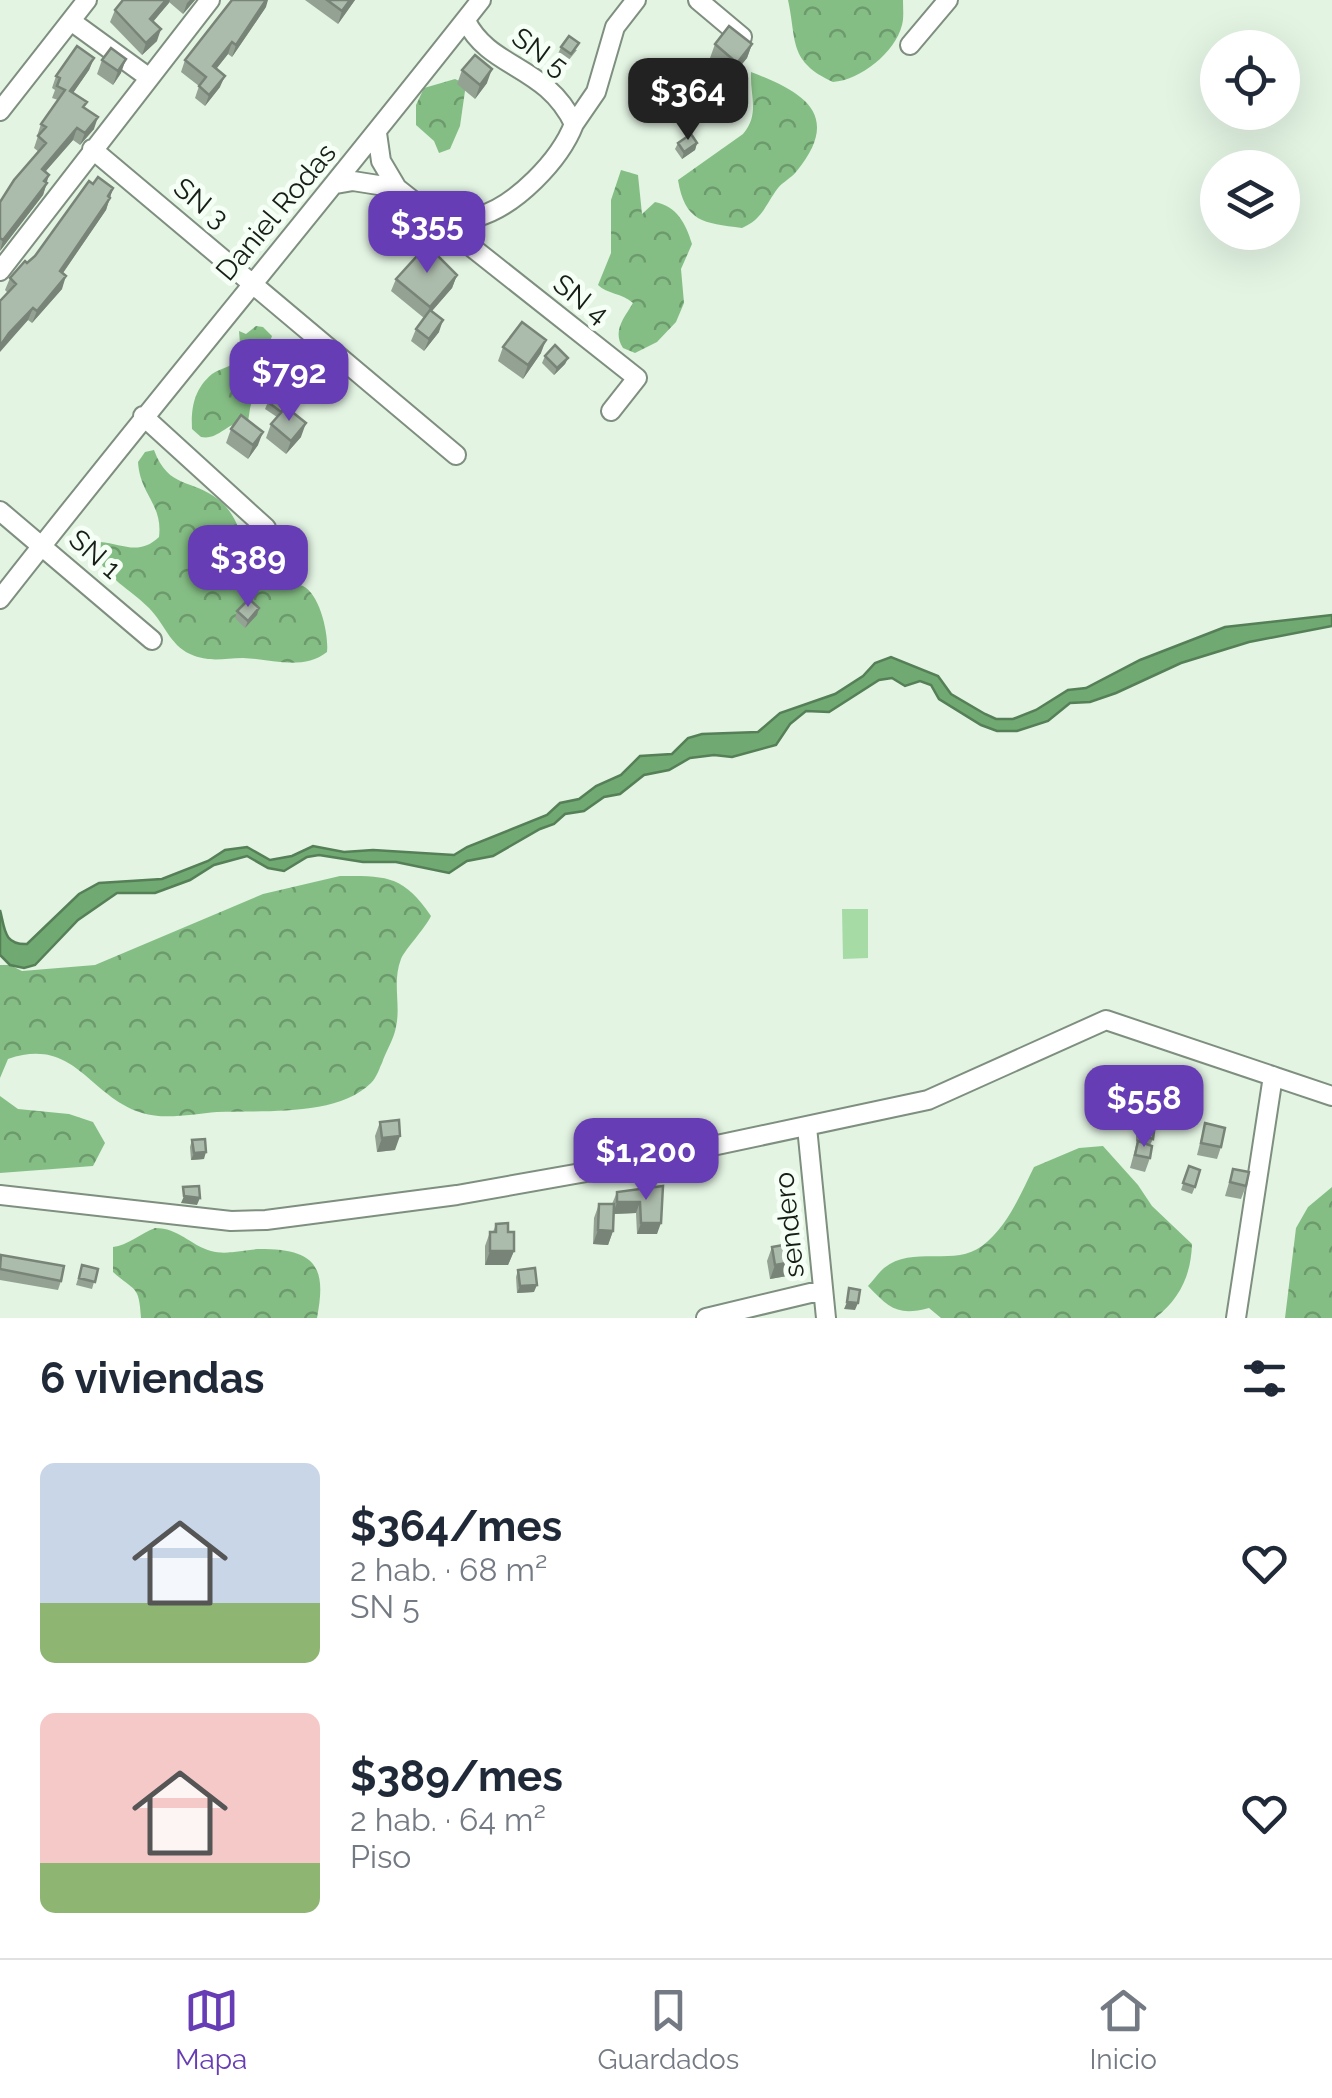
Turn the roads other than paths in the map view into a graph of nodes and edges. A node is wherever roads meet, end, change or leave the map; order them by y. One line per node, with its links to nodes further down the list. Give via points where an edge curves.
1 (87, 0): 7 (street)
2 (210, 0): 10 (street)
3 (636, 0): 12 (street, via 615,27 596,92)
4 (698, 0): 8 (street)
5 (948, 0): 9 (street)
6 (471, 7): 12 (street, SN 5, via 474,38 548,86); 13 (street, Daniel Rodas)
7 (71, 21): 10 (street); 11 (street)
8 (742, 36)
9 (910, 45)
10 (148, 77): 14 (street)
11 (0, 111)
12 (574, 124): 17 (street, via 544,172 492,210 466,218)
13 (377, 133): 15 (street, Daniel Rodas); 16 (street, SN 4, via 381,162)
14 (92, 149): 18 (street); 19 (street, SN 3)
15 (336, 184): 16 (street); 19 (street, Daniel Rodas)
16 (396, 188): 17 (street, SN 4)
17 (427, 213): 20 (street, SN 4, via 637,378)
18 (0, 271)
19 (254, 282): 21 (street, Daniel Rodas); 22 (street, SN 3)
20 (612, 411)
21 (143, 416): 24 (street); 25 (street, Daniel Rodas)
22 (456, 455)
23 (0, 511): 25 (street, SN 1)
24 (266, 528)
25 (42, 545): 26 (street, Daniel Rodas); 27 (street, SN 1)
26 (0, 598)
27 (152, 640)
28 (1274, 1076): 29 (street); 30 (street, via 1106,1020 928,1100); 35 (street)
29 (1332, 1096)
30 (807, 1127): 31 (street, via 476,1192 266,1220 210,1220); 32 (street, sendero)
31 (0, 1195)
32 (823, 1290): 33 (street); 34 (street, sendero)
33 (706, 1318)
34 (826, 1318)
35 (1236, 1318)

